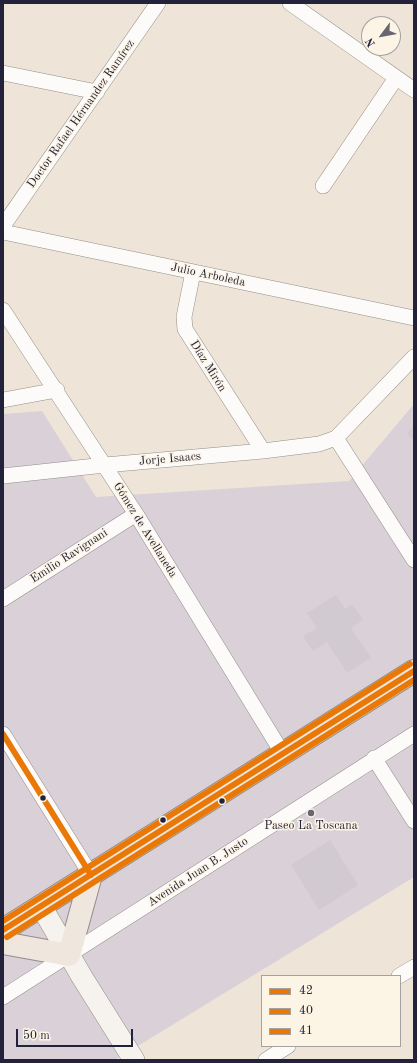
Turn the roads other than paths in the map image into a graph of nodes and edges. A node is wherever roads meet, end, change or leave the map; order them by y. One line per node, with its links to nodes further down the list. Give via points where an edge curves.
1 (158, 3): 6 (street, Doctor Rafael Hérnandez Ramírez)
2 (290, 3): 4 (street)
3 (3, 73): 6 (street)
4 (396, 78): 5 (street); 7 (street)
5 (414, 90)
6 (97, 92): 8 (street, Doctor Rafael Hérnandez Ramírez)
7 (323, 186)
8 (3, 226)
9 (3, 232): 10 (street, Julio Arboleda)
10 (193, 272): 12 (street, Julio Arboleda); 17 (street, Díaz Mirón, via 184,317 185,329)
11 (3, 310): 14 (street, Gómez de Avellaneda)
12 (414, 318)
13 (414, 357): 16 (street)
14 (57, 390): 15 (street); 18 (street, Gómez de Avellaneda)
15 (3, 400)
16 (336, 438): 17 (street, Jorje Isaacs, via 319,444); 21 (street)
17 (262, 451): 18 (street, Jorje Isaacs)
18 (105, 465): 19 (street, Jorje Isaacs); 20 (street, Gómez de Avellaneda)
19 (3, 476)
20 (136, 514): 22 (street, Emilio Ravignani); 26 (street, Gómez de Avellaneda)
21 (414, 560)
22 (3, 599)
23 (414, 671): 26 (main road)
24 (3, 734): 29 (street)
25 (414, 734): 27 (street, Avenida Juan B. Justo)
26 (283, 754): 29 (main road)
27 (374, 758): 28 (street); 33 (street, Avenida Juan B. Justo)
28 (414, 821)
29 (91, 875): 30 (main road); 33 (main road)
30 (41, 906): 31 (main road); 33 (main road)
31 (3, 930)
32 (3, 943): 33 (main road)
33 (69, 955): 36 (street, Avenida Juan B. Justo); 38 (main road)
34 (414, 967): 35 (street)
35 (401, 975)
36 (3, 997)
37 (286, 1047): 39 (street)
38 (134, 1060)
39 (266, 1060)

